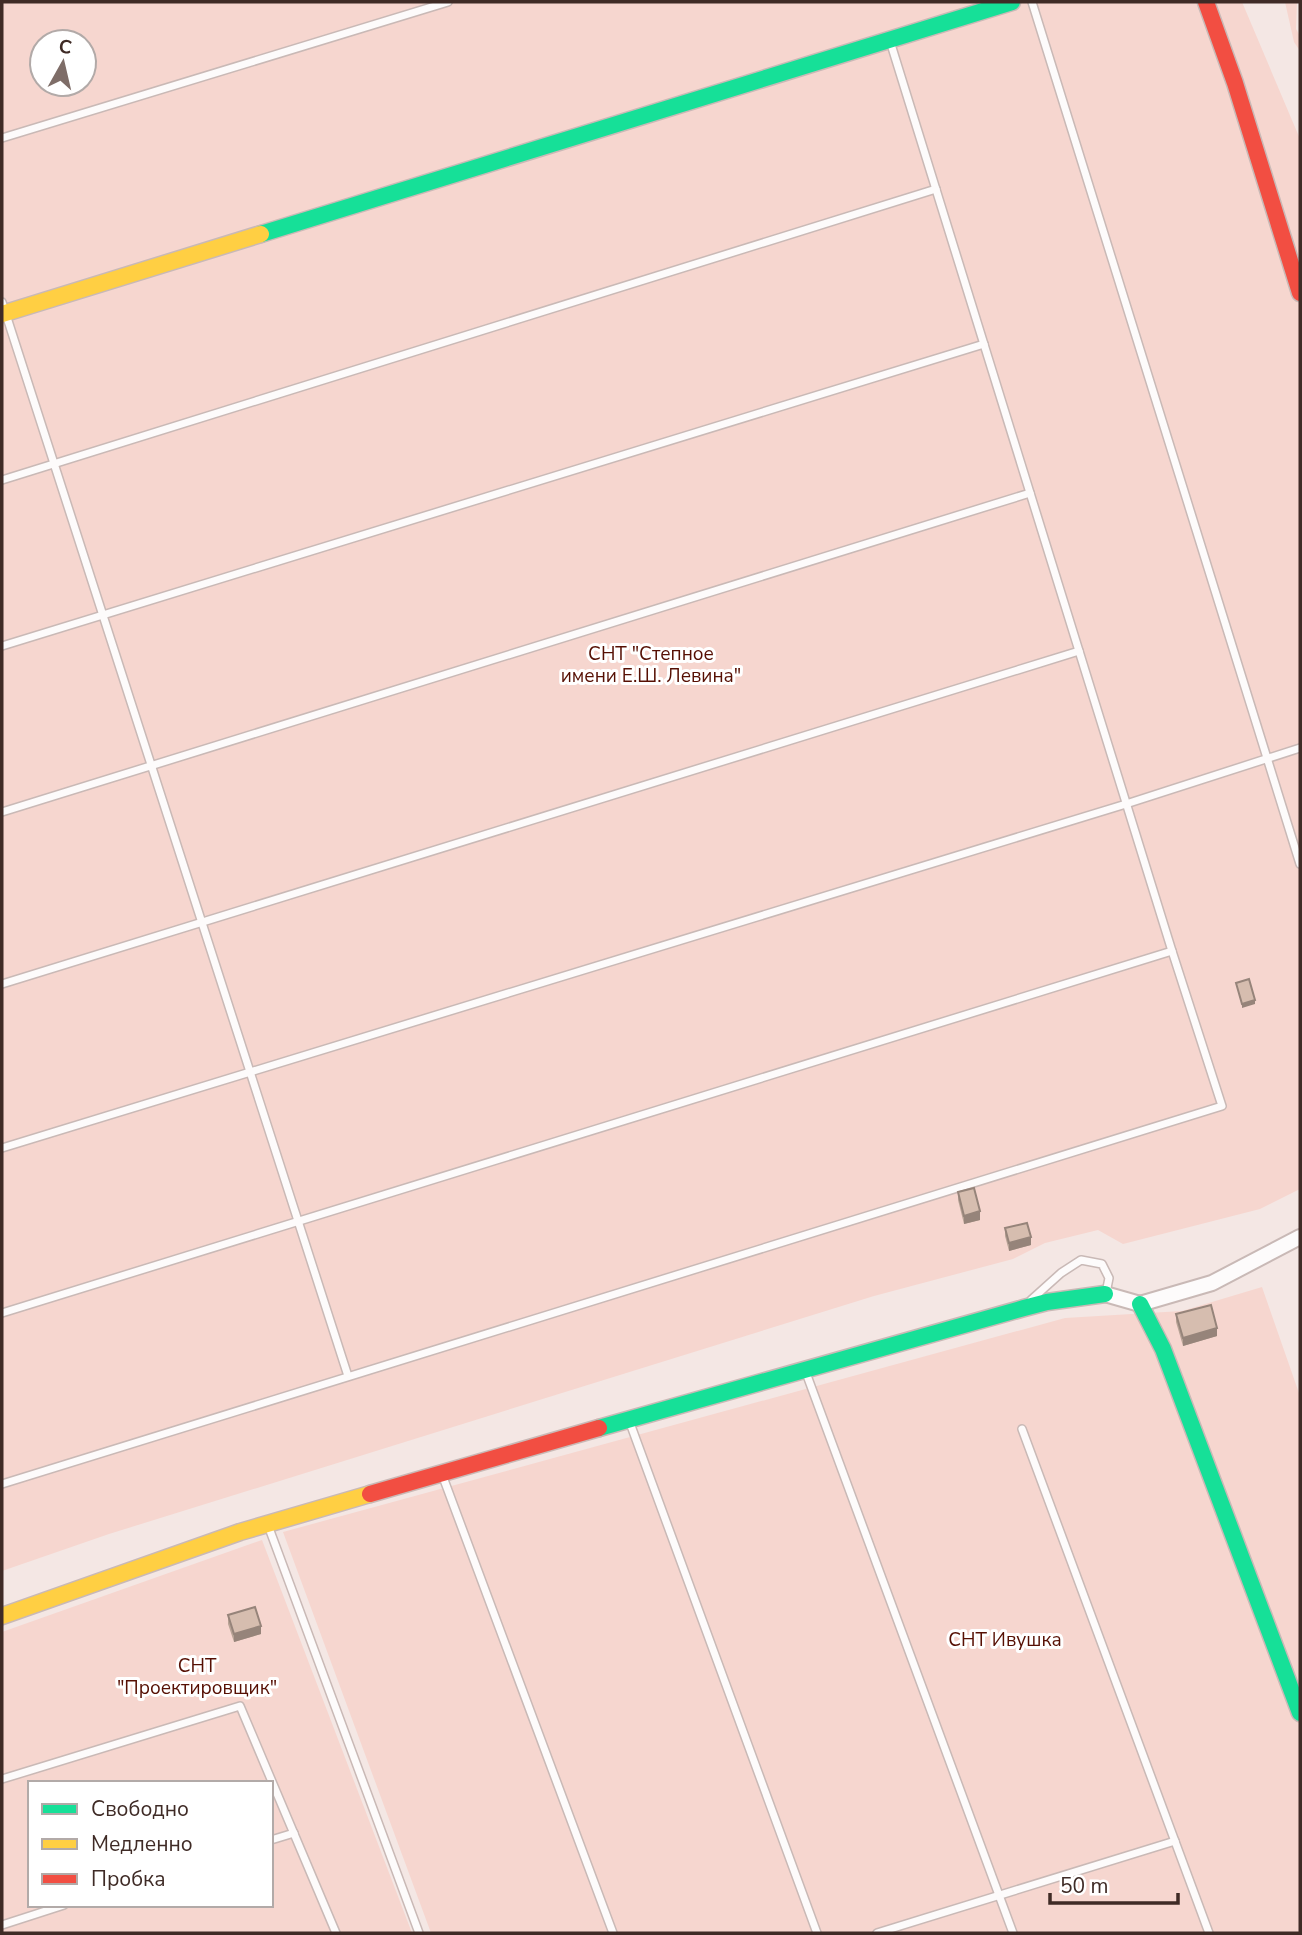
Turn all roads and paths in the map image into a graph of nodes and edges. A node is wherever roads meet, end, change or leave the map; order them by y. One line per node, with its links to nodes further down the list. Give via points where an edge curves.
1 (448, 2): 6 (lane)
2 (1012, 2): 5 (street)
3 (1032, 2): 18 (lane)
4 (1206, 2): 8 (street)
5 (890, 40): 7 (lane); 9 (street)
6 (2, 138)
7 (936, 189): 10 (lane); 11 (lane)
8 (1300, 293)
9 (3, 310): 11 (lane)
10 (984, 344): 13 (lane); 14 (lane)
11 (54, 464): 12 (lane); 14 (lane)
12 (2, 480)
13 (1030, 492): 16 (lane); 19 (lane)
14 (103, 615): 15 (lane); 19 (lane)
15 (2, 646)
16 (1079, 651): 20 (lane); 23 (lane)
17 (1300, 748): 18 (lane)
18 (1268, 758): 20 (lane); 22 (lane)
19 (151, 765): 21 (lane); 23 (lane)
20 (1126, 804): 24 (lane); 26 (lane)
21 (2, 812)
22 (1300, 864)
23 (202, 923): 25 (lane); 26 (lane)
24 (1172, 951): 28 (lane); 35 (lane, via 1222,1106)
25 (2, 985)
26 (250, 1072): 27 (lane); 28 (lane)
27 (2, 1148)
28 (298, 1221): 33 (lane); 35 (lane)
29 (1300, 1237): 31 (street, via 1212,1283)
30 (1105, 1294): 31 (street); 32 (street); 32 (lane, via 1110,1278 1102,1264 1081,1260 1060,1273)
31 (1140, 1304): 42 (street, via 1163,1349)
32 (1024, 1308): 34 (street)
33 (2, 1313)
34 (805, 1370): 36 (street); 49 (lane)
35 (348, 1376): 39 (lane)
36 (628, 1419): 38 (street); 55 (lane)
37 (1022, 1429): 48 (lane)
38 (442, 1473): 40 (street); 54 (lane)
39 (2, 1484)
40 (267, 1524): 41 (street); 53 (lane)
41 (2, 1616)
42 (1300, 1713)
43 (2, 1779): 44 (lane, via 240,1706)
44 (272, 1781)
45 (273, 1784): 46 (lane)
46 (294, 1833): 47 (lane); 52 (lane)
47 (273, 1839)
48 (1175, 1841): 49 (lane); 58 (lane)
49 (999, 1895): 56 (lane); 57 (lane)
50 (58, 1907): 51 (lane)
51 (2, 1925)
52 (337, 1933)
53 (419, 1933)
54 (613, 1933)
55 (817, 1933)
56 (877, 1933)
57 (1013, 1933)
58 (1209, 1933)

